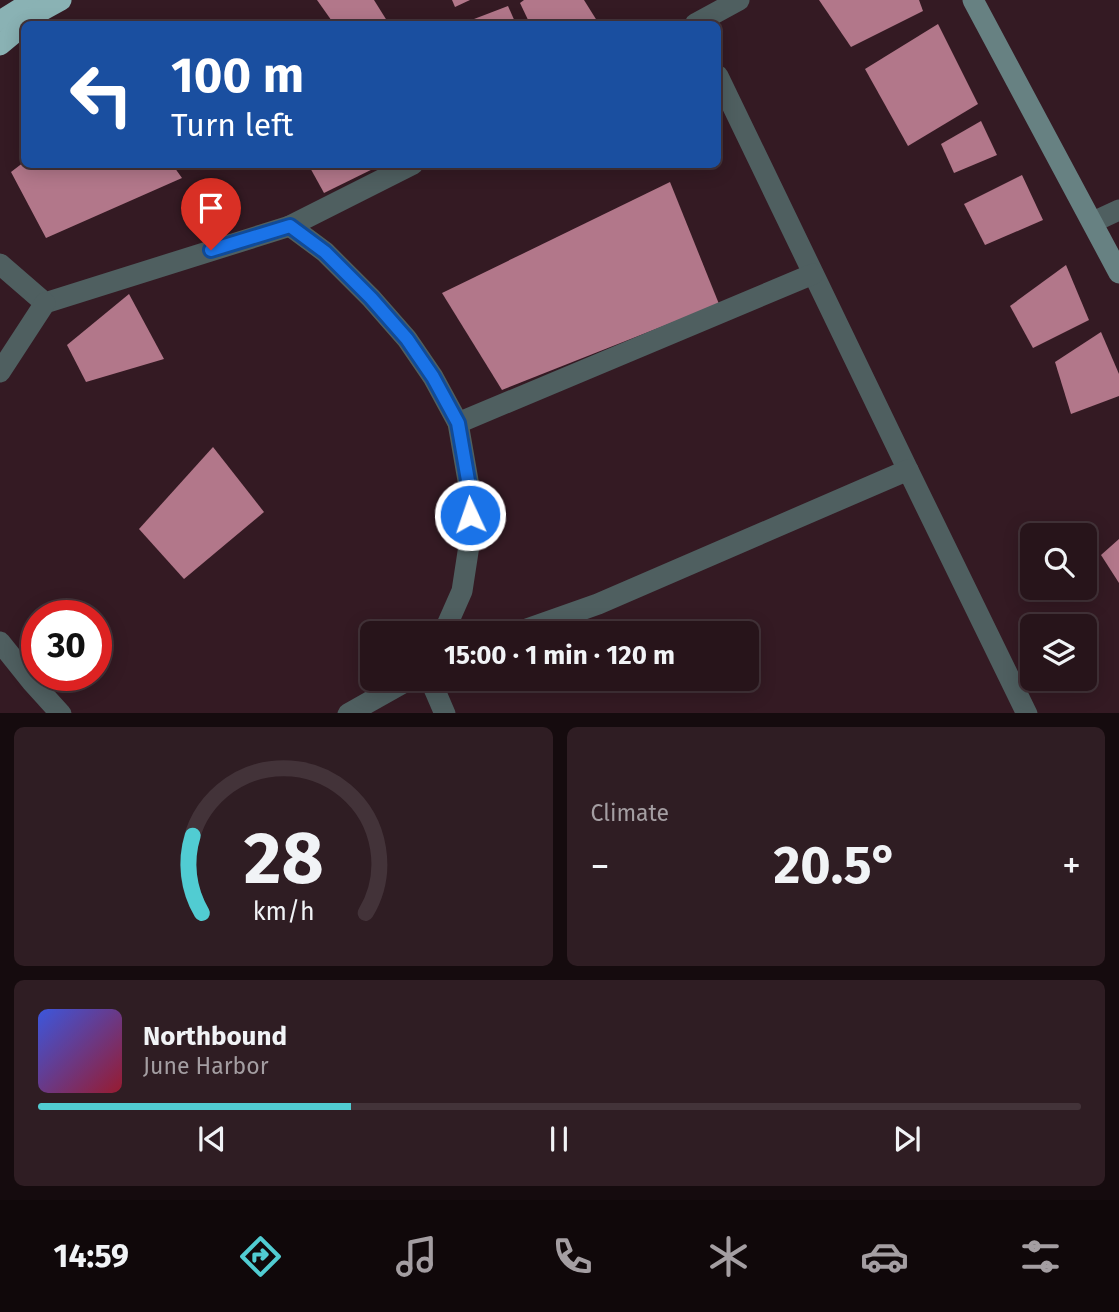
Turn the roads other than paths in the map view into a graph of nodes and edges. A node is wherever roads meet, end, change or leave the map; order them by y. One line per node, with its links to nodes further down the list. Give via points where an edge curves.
1 (34, 0): 5 (highway)
2 (61, 0): 6 (highway)
3 (738, 0): 7 (street)
4 (973, 0): 13 (street)
5 (0, 21)
6 (30, 21)
7 (700, 21)
8 (21, 28): 9 (highway)
9 (0, 45)
10 (721, 82): 17 (street)
11 (405, 168): 14 (street)
12 (1119, 210): 13 (street)
13 (1093, 222): 16 (street)
14 (290, 226): 18 (street); 20 (street, via 325,252 407,339)
15 (0, 264): 18 (street)
16 (1119, 273)
17 (813, 274): 20 (street); 21 (street)
18 (45, 303): 19 (street)
19 (0, 372)
20 (458, 423): 22 (street, via 470,492 470,539 462,591)
21 (908, 470): 23 (street); 30 (street)
22 (449, 621)
23 (550, 621)
24 (0, 642): 27 (street)
25 (388, 691): 28 (street)
26 (436, 691): 29 (street)
27 (61, 713)
28 (348, 713)
29 (446, 713)
30 (1027, 713)

